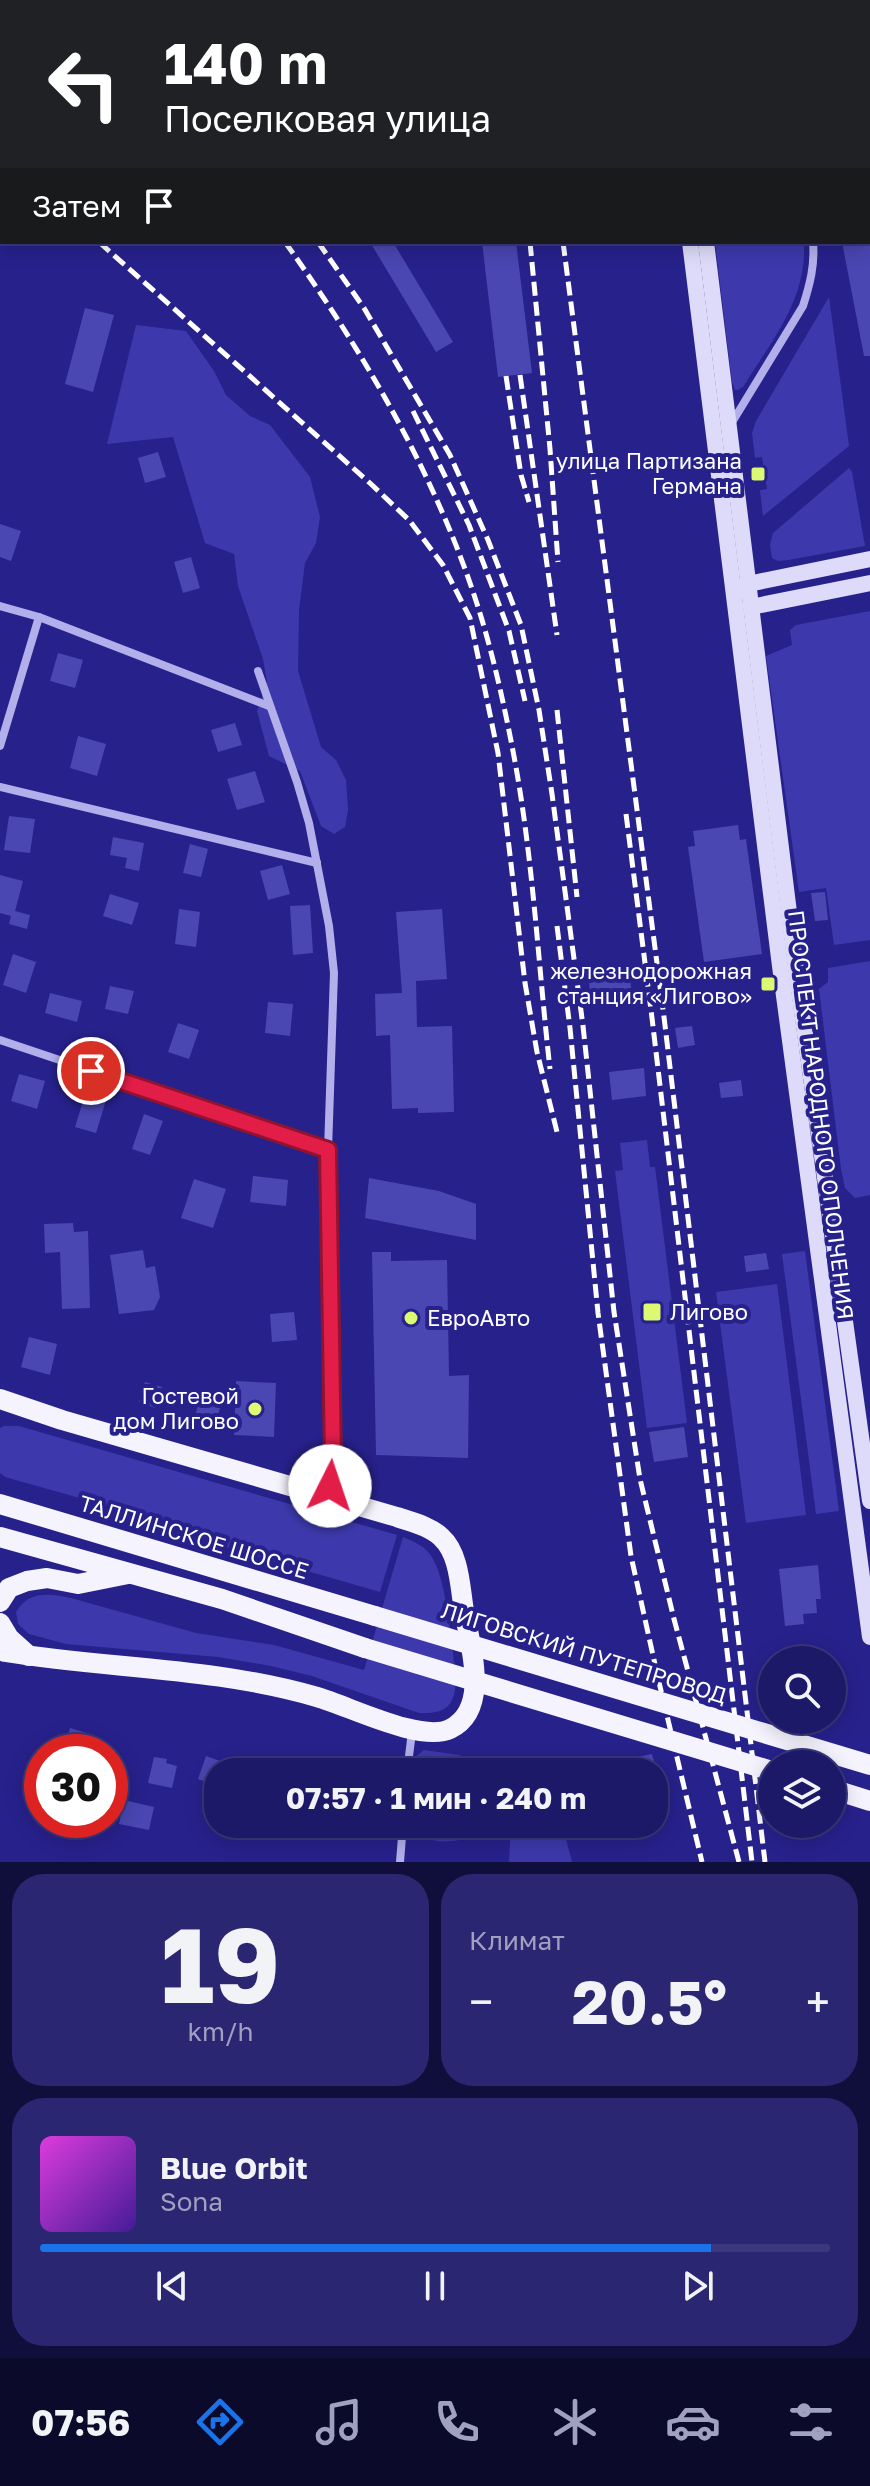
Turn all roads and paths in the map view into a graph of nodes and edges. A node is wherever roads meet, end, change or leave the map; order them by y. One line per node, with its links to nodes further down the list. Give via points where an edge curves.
1 (690, 244): 8 (main road, ПРОСПЕКТ НАРОДНОГО ОПОЛЧЕНИЯ)
2 (706, 244): 4 (main road, ПРОСПЕКТ НАРОДНОГО ОПОЛЧЕНИЯ)
3 (813, 244): 4 (street, via 803,306)
4 (728, 428): 7 (main road, ПРОСПЕКТ НАРОДНОГО ОПОЛЧЕНИЯ)
5 (870, 559): 7 (main road)
6 (870, 583): 10 (main road)
7 (748, 584): 8 (main road); 10 (main road, ПРОСПЕКТ НАРОДНОГО ОПОЛЧЕНИЯ)
8 (732, 598): 10 (main road); 29 (main road, ПРОСПЕКТ НАРОДНОГО ОПОЛЧЕНИЯ)
9 (0, 606): 11 (street)
10 (751, 607): 24 (main road, ПРОСПЕКТ НАРОДНОГО ОПОЛЧЕНИЯ)
11 (39, 617): 13 (street); 14 (street)
12 (258, 671): 13 (street)
13 (269, 706): 16 (street, via 297,782)
14 (0, 746)
15 (0, 787): 16 (street)
16 (317, 863): 18 (street, via 334,973)
17 (0, 1040): 18 (street)
18 (328, 1150): 23 (street, via 332,1475)
19 (0, 1399): 21 (main road)
20 (0, 1412): 21 (main road)
21 (39, 1413): 23 (main road)
22 (0, 1491): 26 (main road)
23 (327, 1497): 36 (main road, via 422,1526 441,1537 452,1553 474,1700 465,1718 450,1729)
24 (870, 1501)
25 (0, 1504): 26 (main road, ТАЛЛИНСКОЕ ШОССЕ)
26 (57, 1521): 31 (main road, ТАЛЛИНСКОЕ ШОССЕ)
27 (0, 1537): 28 (main road)
28 (132, 1573): 30 (main road, via 78,1584 47,1578 27,1581 9,1588); 39 (main road, bridge)
29 (867, 1596): 33 (main road, ПРОСПЕКТ НАРОДНОГО ОПОЛЧЕНИЯ)
30 (0, 1602)
31 (375, 1616): 38 (main road, ЛИГОВСКИЙ ПУТЕПРОВОД, bridge)
32 (0, 1623): 35 (main road)
33 (870, 1637)
34 (0, 1649): 35 (main road)
35 (29, 1656): 36 (main road, via 268,1683)
36 (412, 1731): 37 (street)
37 (409, 1758)
38 (870, 1765)
39 (758, 1767)
40 (846, 1793): 41 (main road)
41 (870, 1801)
42 (402, 1838): 43 (street)
43 (400, 1862)

